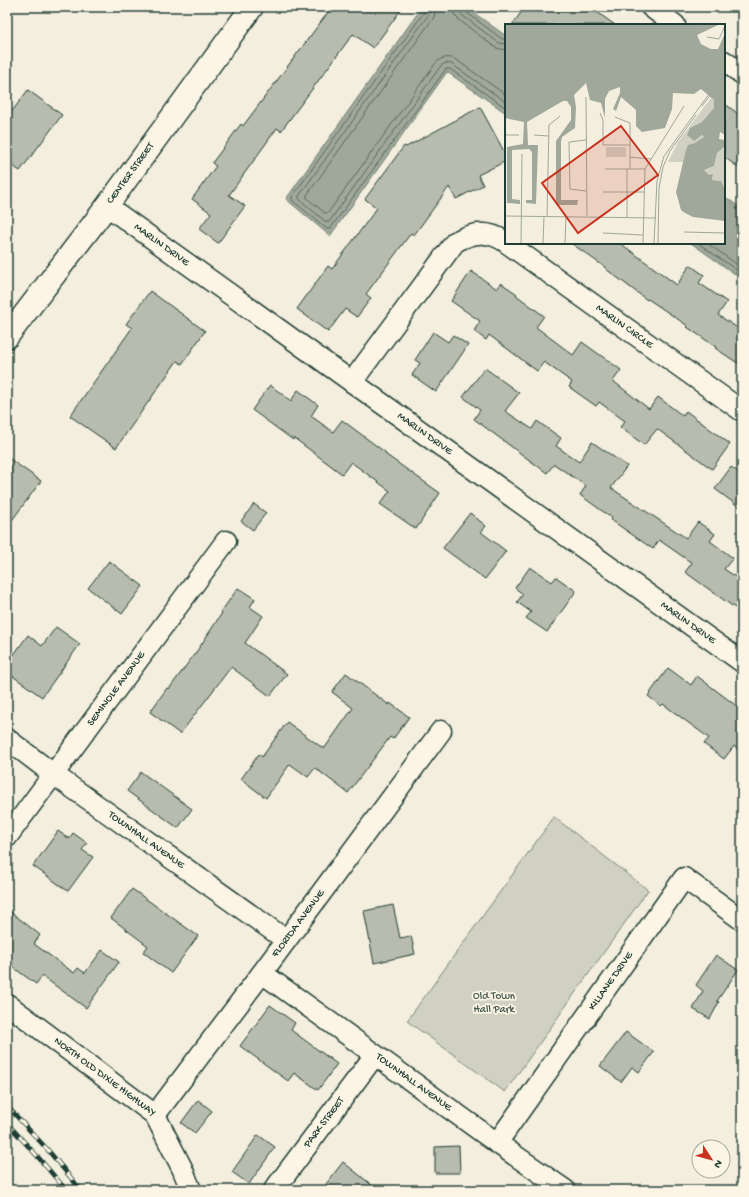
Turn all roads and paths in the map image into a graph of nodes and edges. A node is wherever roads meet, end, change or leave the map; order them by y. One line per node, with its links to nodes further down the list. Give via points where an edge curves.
1 (252, 7): 6 (street, CENTER STREET)
2 (651, 7): 3 (street)
3 (674, 24)
4 (725, 61): 5 (street)
5 (742, 74)
6 (107, 206): 9 (street, CENTER STREET); 10 (street, MARLIN DRIVE)
7 (505, 242): 10 (street, MARLIN CIRCLE, via 492,235 479,233 466,235 454,242)
8 (507, 244): 11 (street, MARLIN CIRCLE)
9 (7, 338)
10 (352, 382): 13 (street, MARLIN DRIVE)
11 (742, 411)
12 (226, 541): 16 (street, SEMINOLE AVENUE)
13 (742, 662)
14 (441, 731): 19 (street, FLORIDA AVENUE)
15 (7, 739): 16 (street, TOWNHALL AVENUE)
16 (53, 774): 17 (street, SEMINOLE AVENUE); 19 (street, TOWNHALL AVENUE)
17 (7, 836)
18 (742, 920): 24 (street, KILLANE DRIVE, via 684,878)
19 (286, 940): 20 (street, FLORIDA AVENUE)
20 (262, 974): 22 (street, TOWNHALL AVENUE); 23 (street, FLORIDA AVENUE)
21 (7, 1004): 23 (street, NORTH OLD DIXIE HIGHWAY)
22 (375, 1055): 24 (street, TOWNHALL AVENUE); 26 (street, PARK STREET)
23 (154, 1115): 25 (street, NORTH OLD DIXIE HIGHWAY)
24 (497, 1143): 27 (street, TOWNHALL AVENUE)
25 (191, 1190)
26 (274, 1190)
27 (565, 1190)

